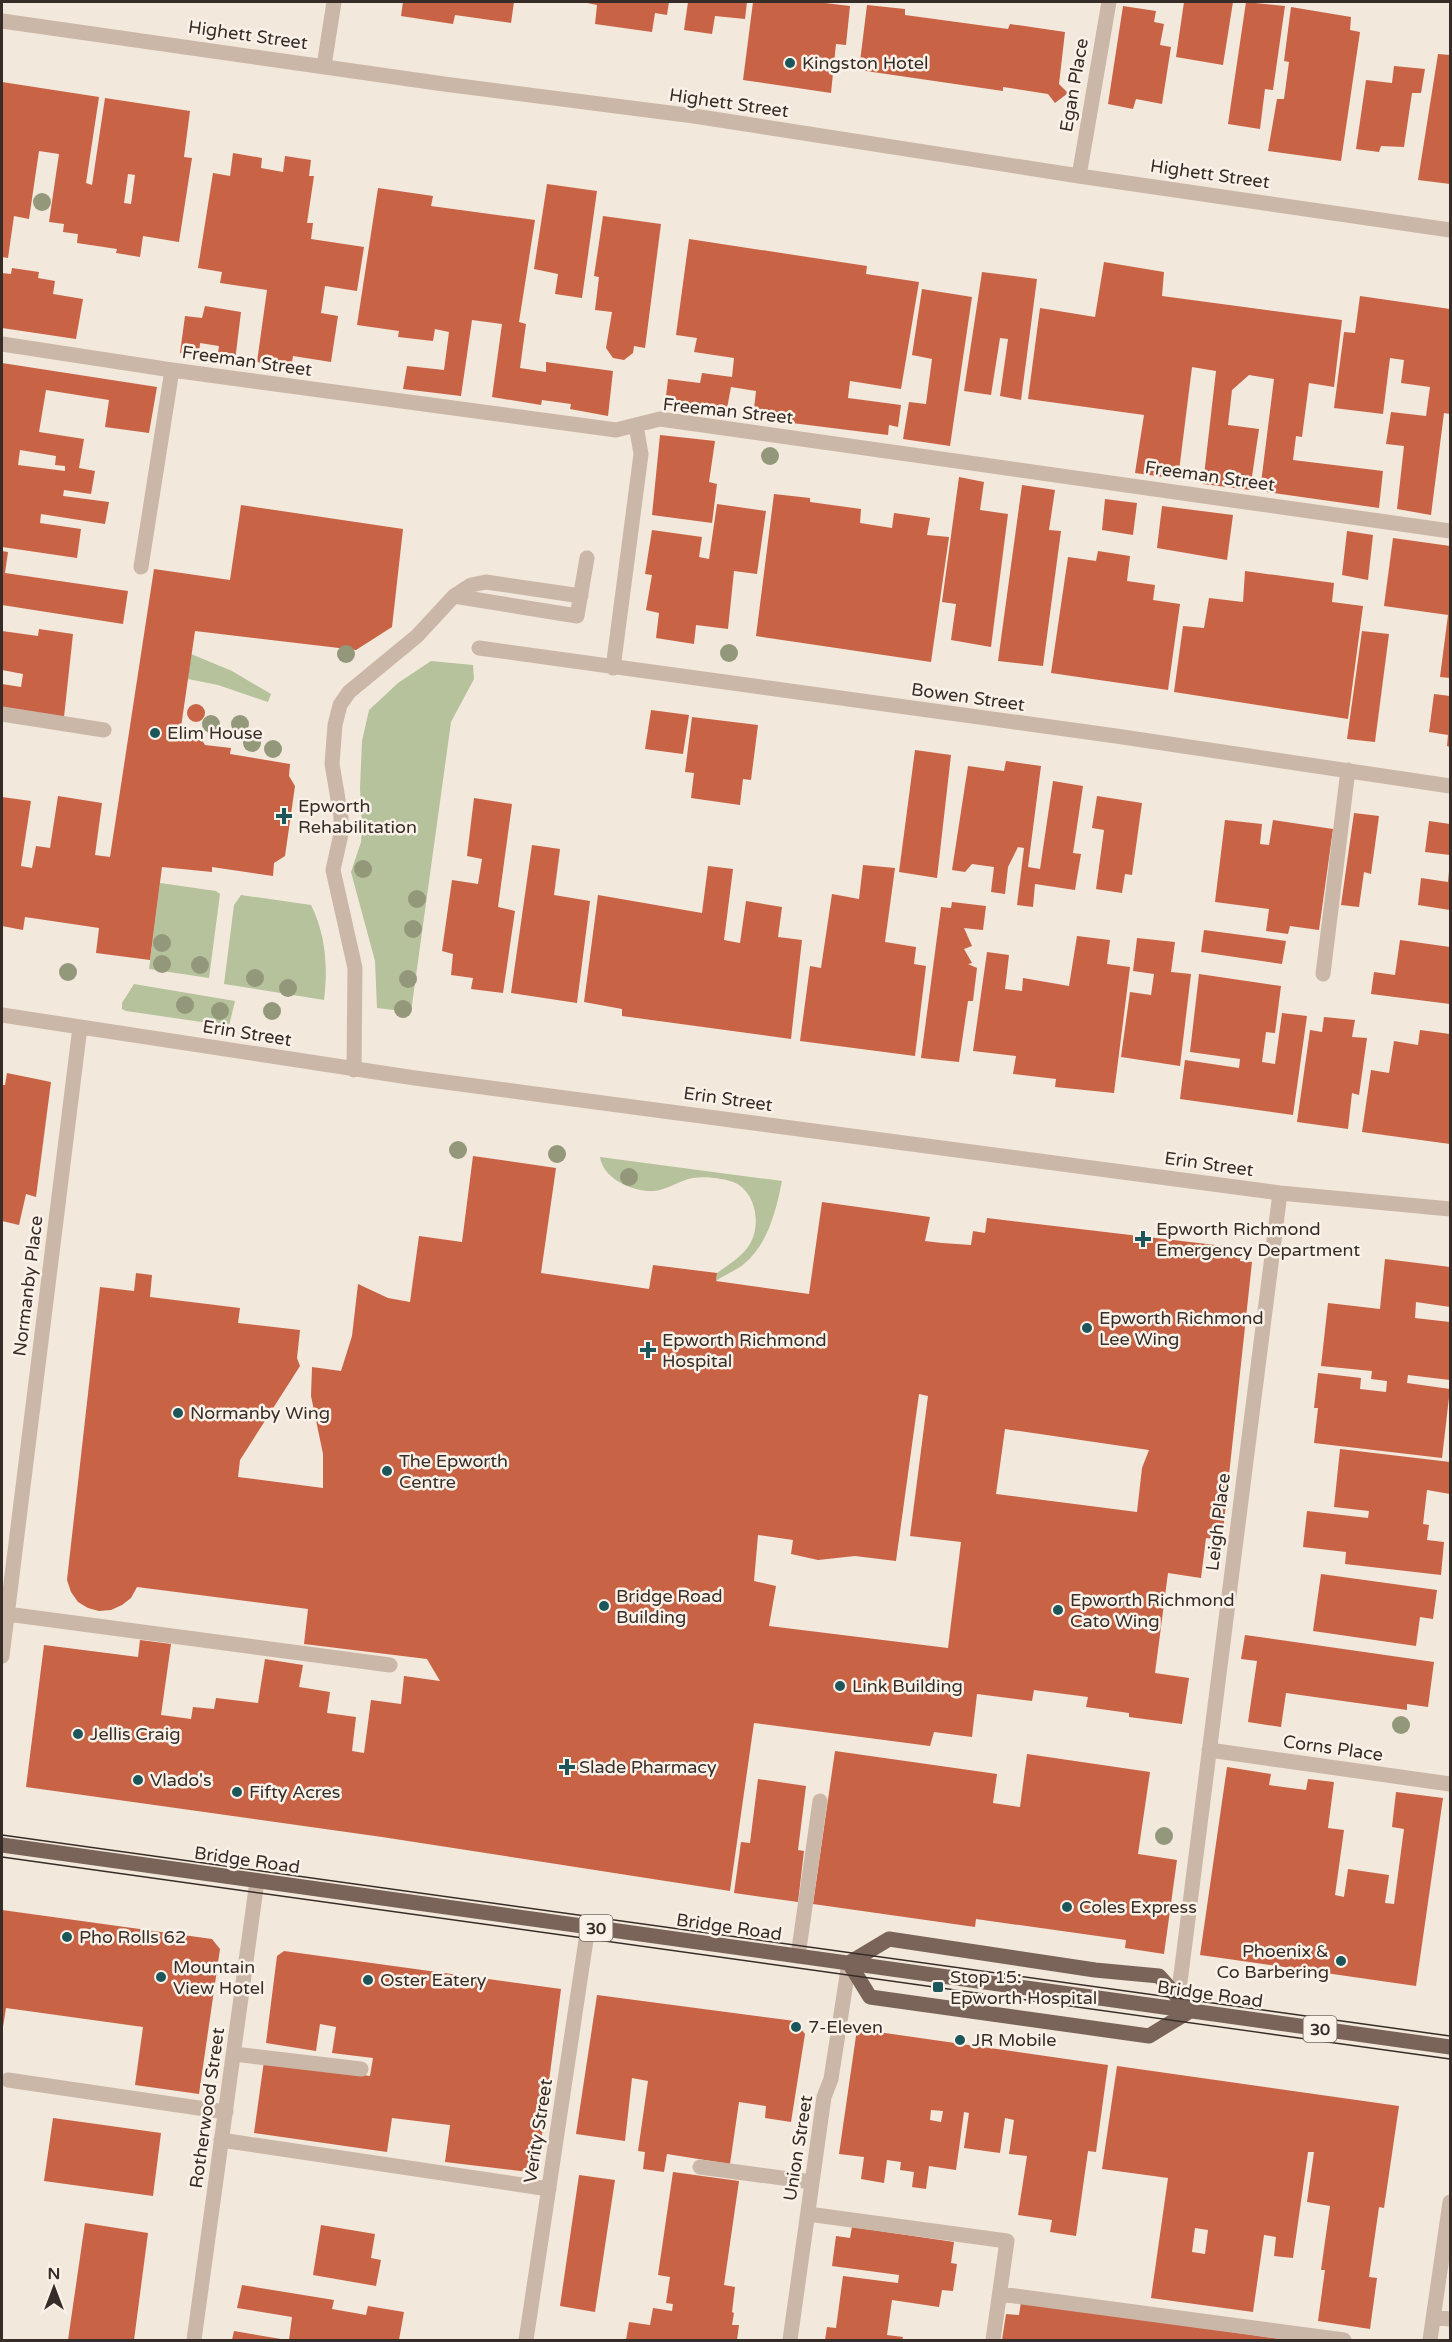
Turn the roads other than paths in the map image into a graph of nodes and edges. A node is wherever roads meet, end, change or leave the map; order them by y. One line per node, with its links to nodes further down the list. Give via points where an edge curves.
1 (334, 2): 4 (street)
2 (1109, 2): 5 (street, Egan Place)
3 (2, 21): 4 (street, Highett Street)
4 (324, 66): 5 (street, Highett Street, via 694,116)
5 (1079, 176): 6 (street, Highett Street)
6 (1450, 230)
7 (2, 344): 8 (street, Freeman Street)
8 (172, 370): 9 (street, Freeman Street, via 616,430); 12 (street)
9 (636, 425): 10 (street, Freeman Street, via 672,421); 14 (street, via 641,454)
10 (1450, 531)
11 (587, 558): 22 (street, via 578,616 454,596 417,636 348,692 338,710 332,764 341,834 333,870 355,968)
12 (141, 567)
13 (479, 648): 14 (street, Bowen Street)
14 (613, 668): 17 (street, Bowen Street)
15 (2, 714): 16 (street)
16 (104, 730)
17 (1348, 770): 18 (street, Bowen Street); 19 (street)
18 (1450, 786)
19 (1323, 974)
20 (2, 1015): 21 (street, Erin Street)
21 (80, 1027): 22 (street, Erin Street); 25 (street, Normanby Place)
22 (354, 1070): 23 (street, Erin Street)
23 (1280, 1193): 24 (street, Erin Street); 28 (street, Leigh Place)
24 (1450, 1209)
25 (7, 1614): 26 (street, Normanby Place); 27 (street)
26 (2, 1656)
27 (390, 1665)
28 (1209, 1750): 29 (street, Corns Place); 36 (street, Leigh Place)
29 (1450, 1784)
30 (820, 1801): 34 (street)
31 (2, 1845): 32 (main road, Bridge Road / 30)
32 (257, 1881): 33 (main road, Bridge Road / 30); 39 (street, Rotherwood Street)
33 (588, 1927): 34 (main road, Bridge Road / 30); 46 (street, Verity Street)
34 (798, 1956): 35 (main road, Bridge Road / 30)
35 (849, 1963): 36 (main road, via 889,1940 1159,1976); 37 (main road, Bridge Road / 30); 37 (main road, via 870,1997 919,2005 1149,2036); 45 (street, Union Street)
36 (1178, 1998): 37 (main road)
37 (1190, 2011): 38 (main road, Bridge Road / 30)
38 (1450, 2048)
39 (234, 2055): 40 (street); 42 (street, Rotherwood Street)
40 (361, 2069)
41 (8, 2080): 42 (street)
42 (226, 2112): 43 (street, Rotherwood Street)
43 (221, 2140): 46 (street); 52 (street, Rotherwood Street)
44 (700, 2167): 45 (street)
45 (812, 2182): 48 (street, Union Street)
46 (549, 2189): 53 (street, Verity Street)
47 (1450, 2202): 50 (street)
48 (808, 2214): 49 (street, via 1007,2241); 54 (street, Union Street)
49 (1000, 2294): 55 (street); 56 (street)
50 (1434, 2317): 51 (street); 57 (street)
51 (1450, 2319)
52 (194, 2340)
53 (526, 2340)
54 (790, 2340)
55 (993, 2340)
56 (1344, 2340)
57 (1430, 2340)

